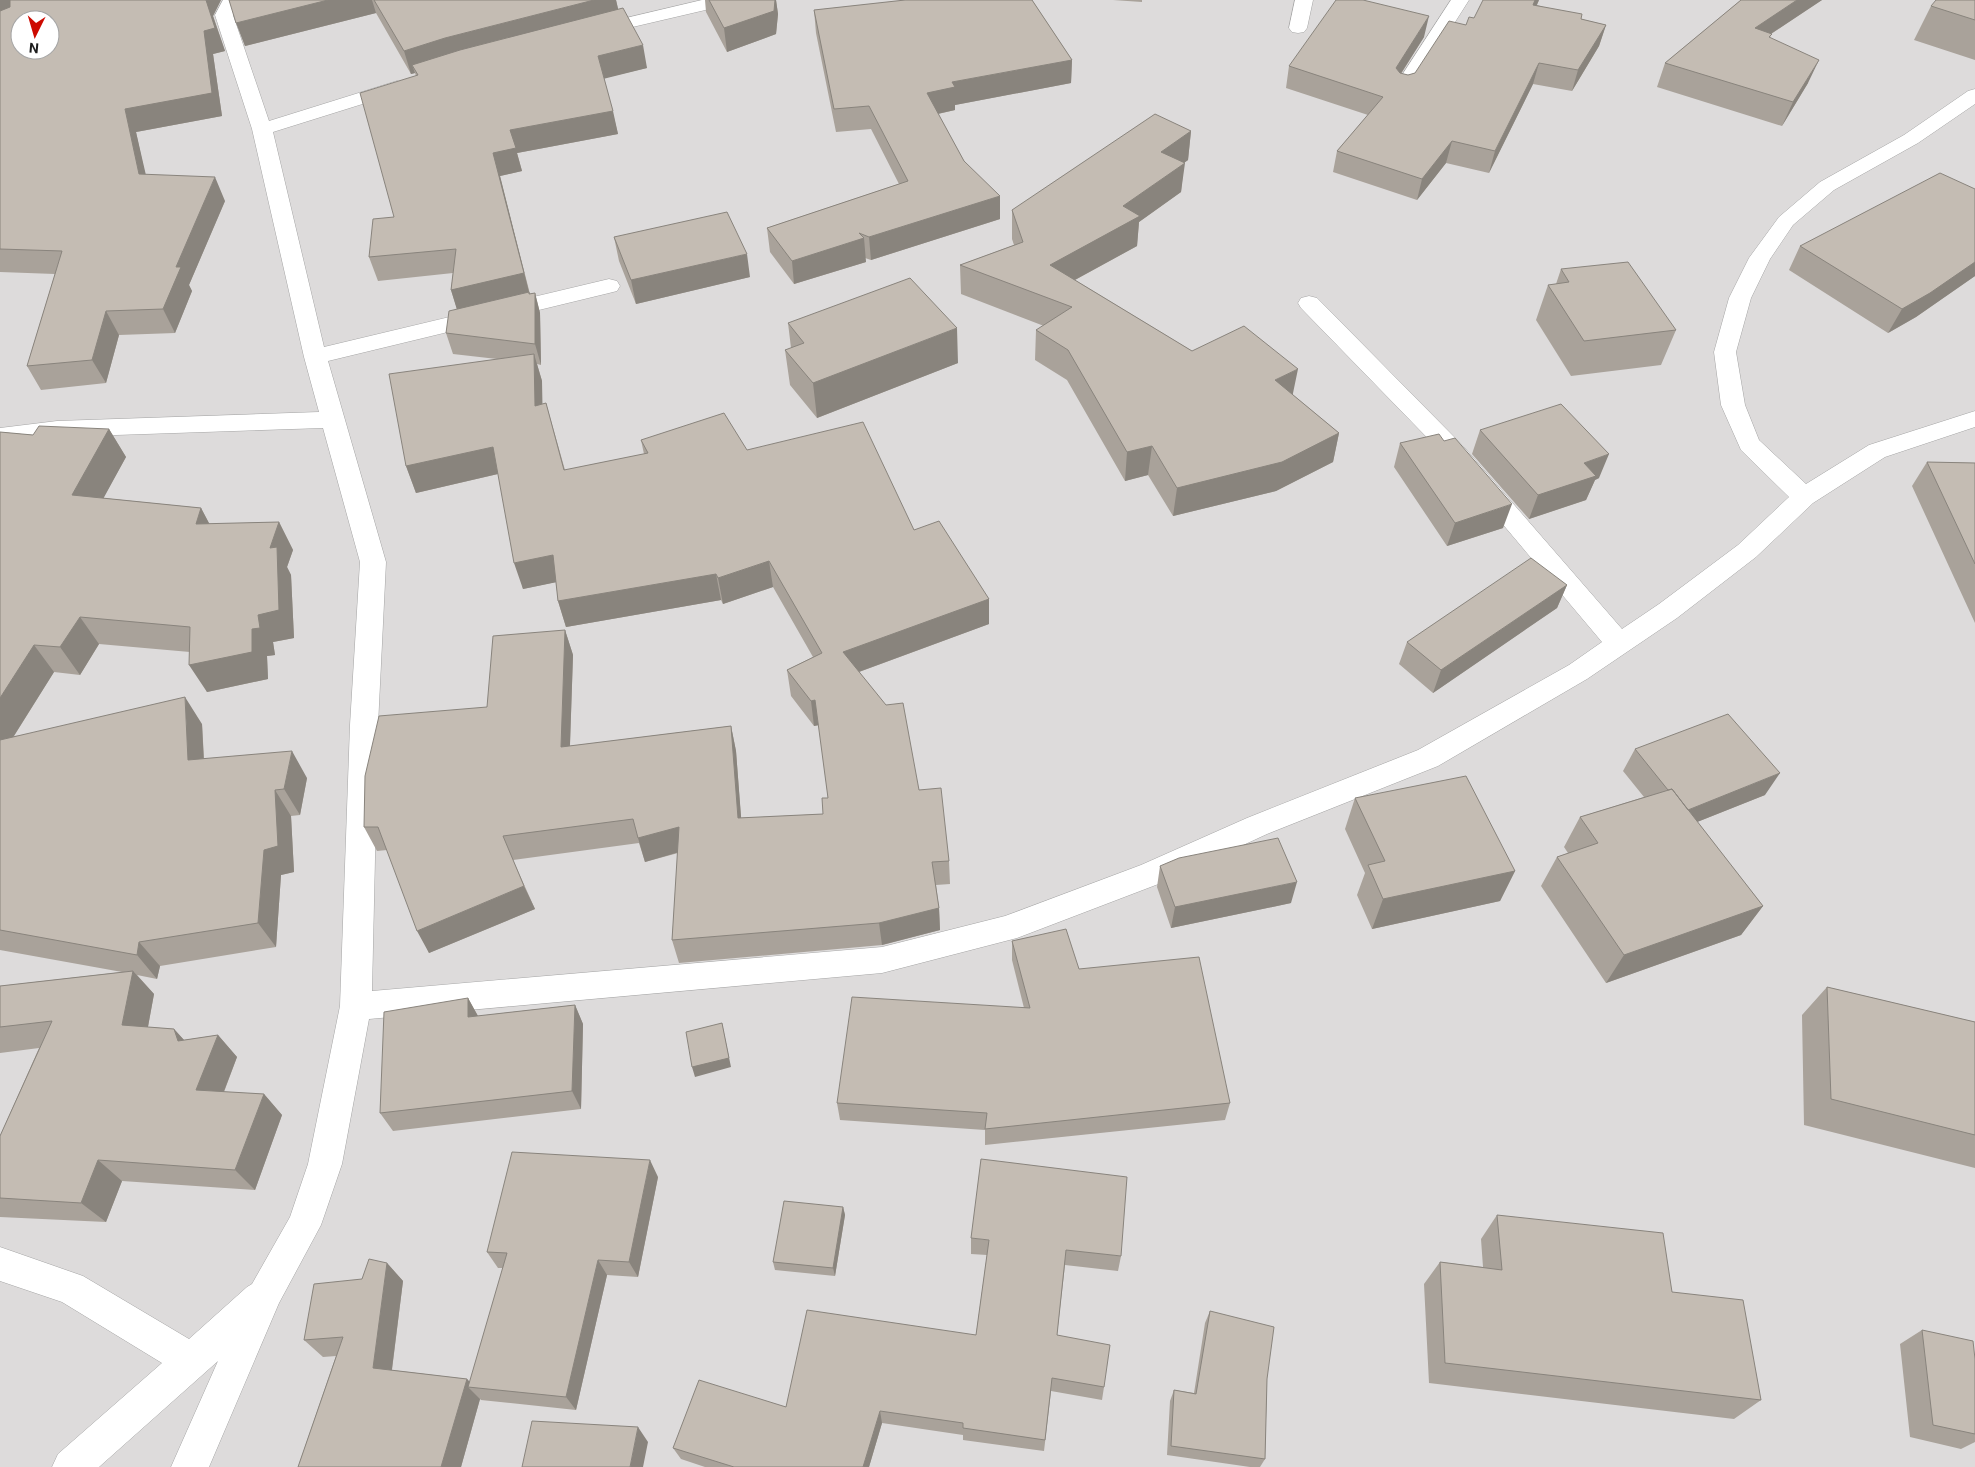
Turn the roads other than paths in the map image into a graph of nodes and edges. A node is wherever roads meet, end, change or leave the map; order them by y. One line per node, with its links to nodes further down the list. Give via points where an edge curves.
1 (232, 0): 10 (street, via 224,15)
2 (726, 0): 6 (street)
3 (1304, 0): 5 (street)
4 (1460, 0): 8 (street)
5 (1298, 28)
6 (580, 35)
7 (412, 82): 10 (street)
8 (1403, 89)
9 (1975, 96): 17 (street, via 1911,139 1827,186 1786,222 1760,258 1740,298 1726,352 1733,405 1749,444)
10 (262, 130): 13 (street)
11 (609, 286): 13 (street)
12 (1309, 302): 18 (street, via 1455,452)
13 (315, 357): 15 (street)
14 (1975, 419): 17 (street, via 1877,451)
15 (333, 420): 16 (street, via 57,429); 19 (street, via 373,562 364,725)
16 (0, 436)
17 (1804, 497): 18 (street, via 1747,551)
18 (1619, 644): 19 (street, via 1578,672 1428,758 1257,826 1151,874 1006,929 882,960)
19 (356, 1006): 21 (street, via 325,1164 304,1225)
20 (0, 1264): 22 (street, via 71,1288)
21 (267, 1291): 22 (street); 24 (street)
22 (192, 1361): 23 (street)
23 (71, 1467)
24 (190, 1467)

